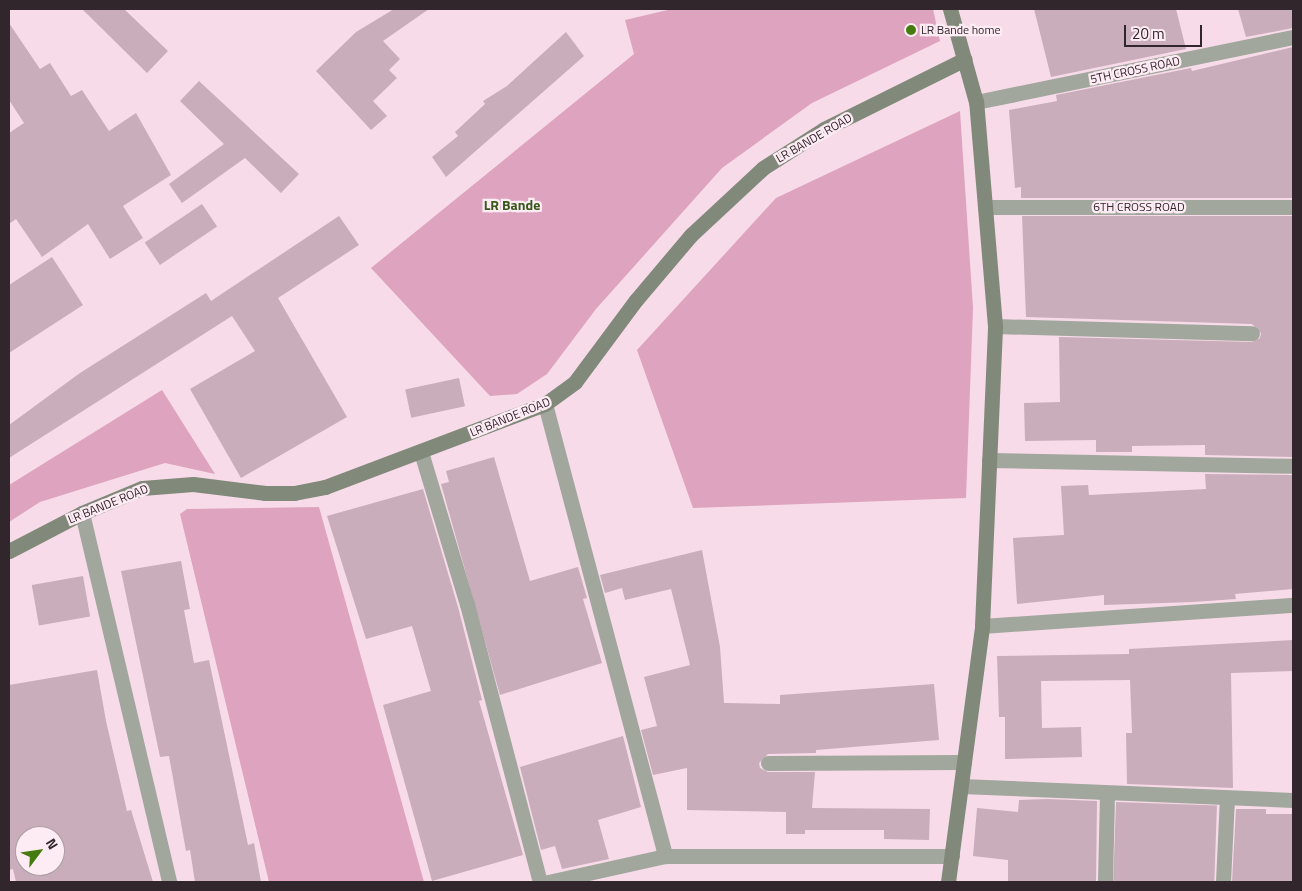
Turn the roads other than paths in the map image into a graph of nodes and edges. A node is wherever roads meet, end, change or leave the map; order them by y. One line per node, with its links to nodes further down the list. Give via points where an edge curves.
1 (950, 9): 3 (street)
2 (1293, 37): 4 (street, 5TH CROSS ROAD)
3 (965, 59): 4 (street); 9 (street, LR BANDE ROAD, via 824,129 763,168 691,235 636,300 575,382)
4 (976, 102): 5 (street)
5 (985, 207): 6 (street, 6TH CROSS ROAD); 7 (street)
6 (1293, 207)
7 (995, 326): 8 (street); 11 (street)
8 (1252, 333)
9 (545, 404): 10 (street, LR BANDE ROAD); 23 (street)
10 (421, 452): 13 (street, LR BANDE ROAD, via 350,480 294,493 256,493 169,484 142,488); 26 (street, via 467,604)
11 (989, 460): 12 (street); 16 (street)
12 (1292, 466)
13 (82, 513): 14 (street, LR BANDE ROAD); 25 (street)
14 (9, 551)
15 (1293, 605): 16 (street)
16 (982, 626): 17 (street)
17 (964, 762): 18 (street); 19 (street)
18 (768, 763)
19 (961, 786): 20 (street); 24 (street)
20 (1107, 793): 21 (street); 29 (street)
21 (1227, 798): 22 (street); 30 (street)
22 (1293, 800)
23 (665, 856): 24 (street); 27 (street)
24 (952, 856): 28 (street)
25 (170, 882)
26 (540, 882)
27 (548, 882)
28 (948, 882)
29 (1105, 882)
30 (1224, 882)

